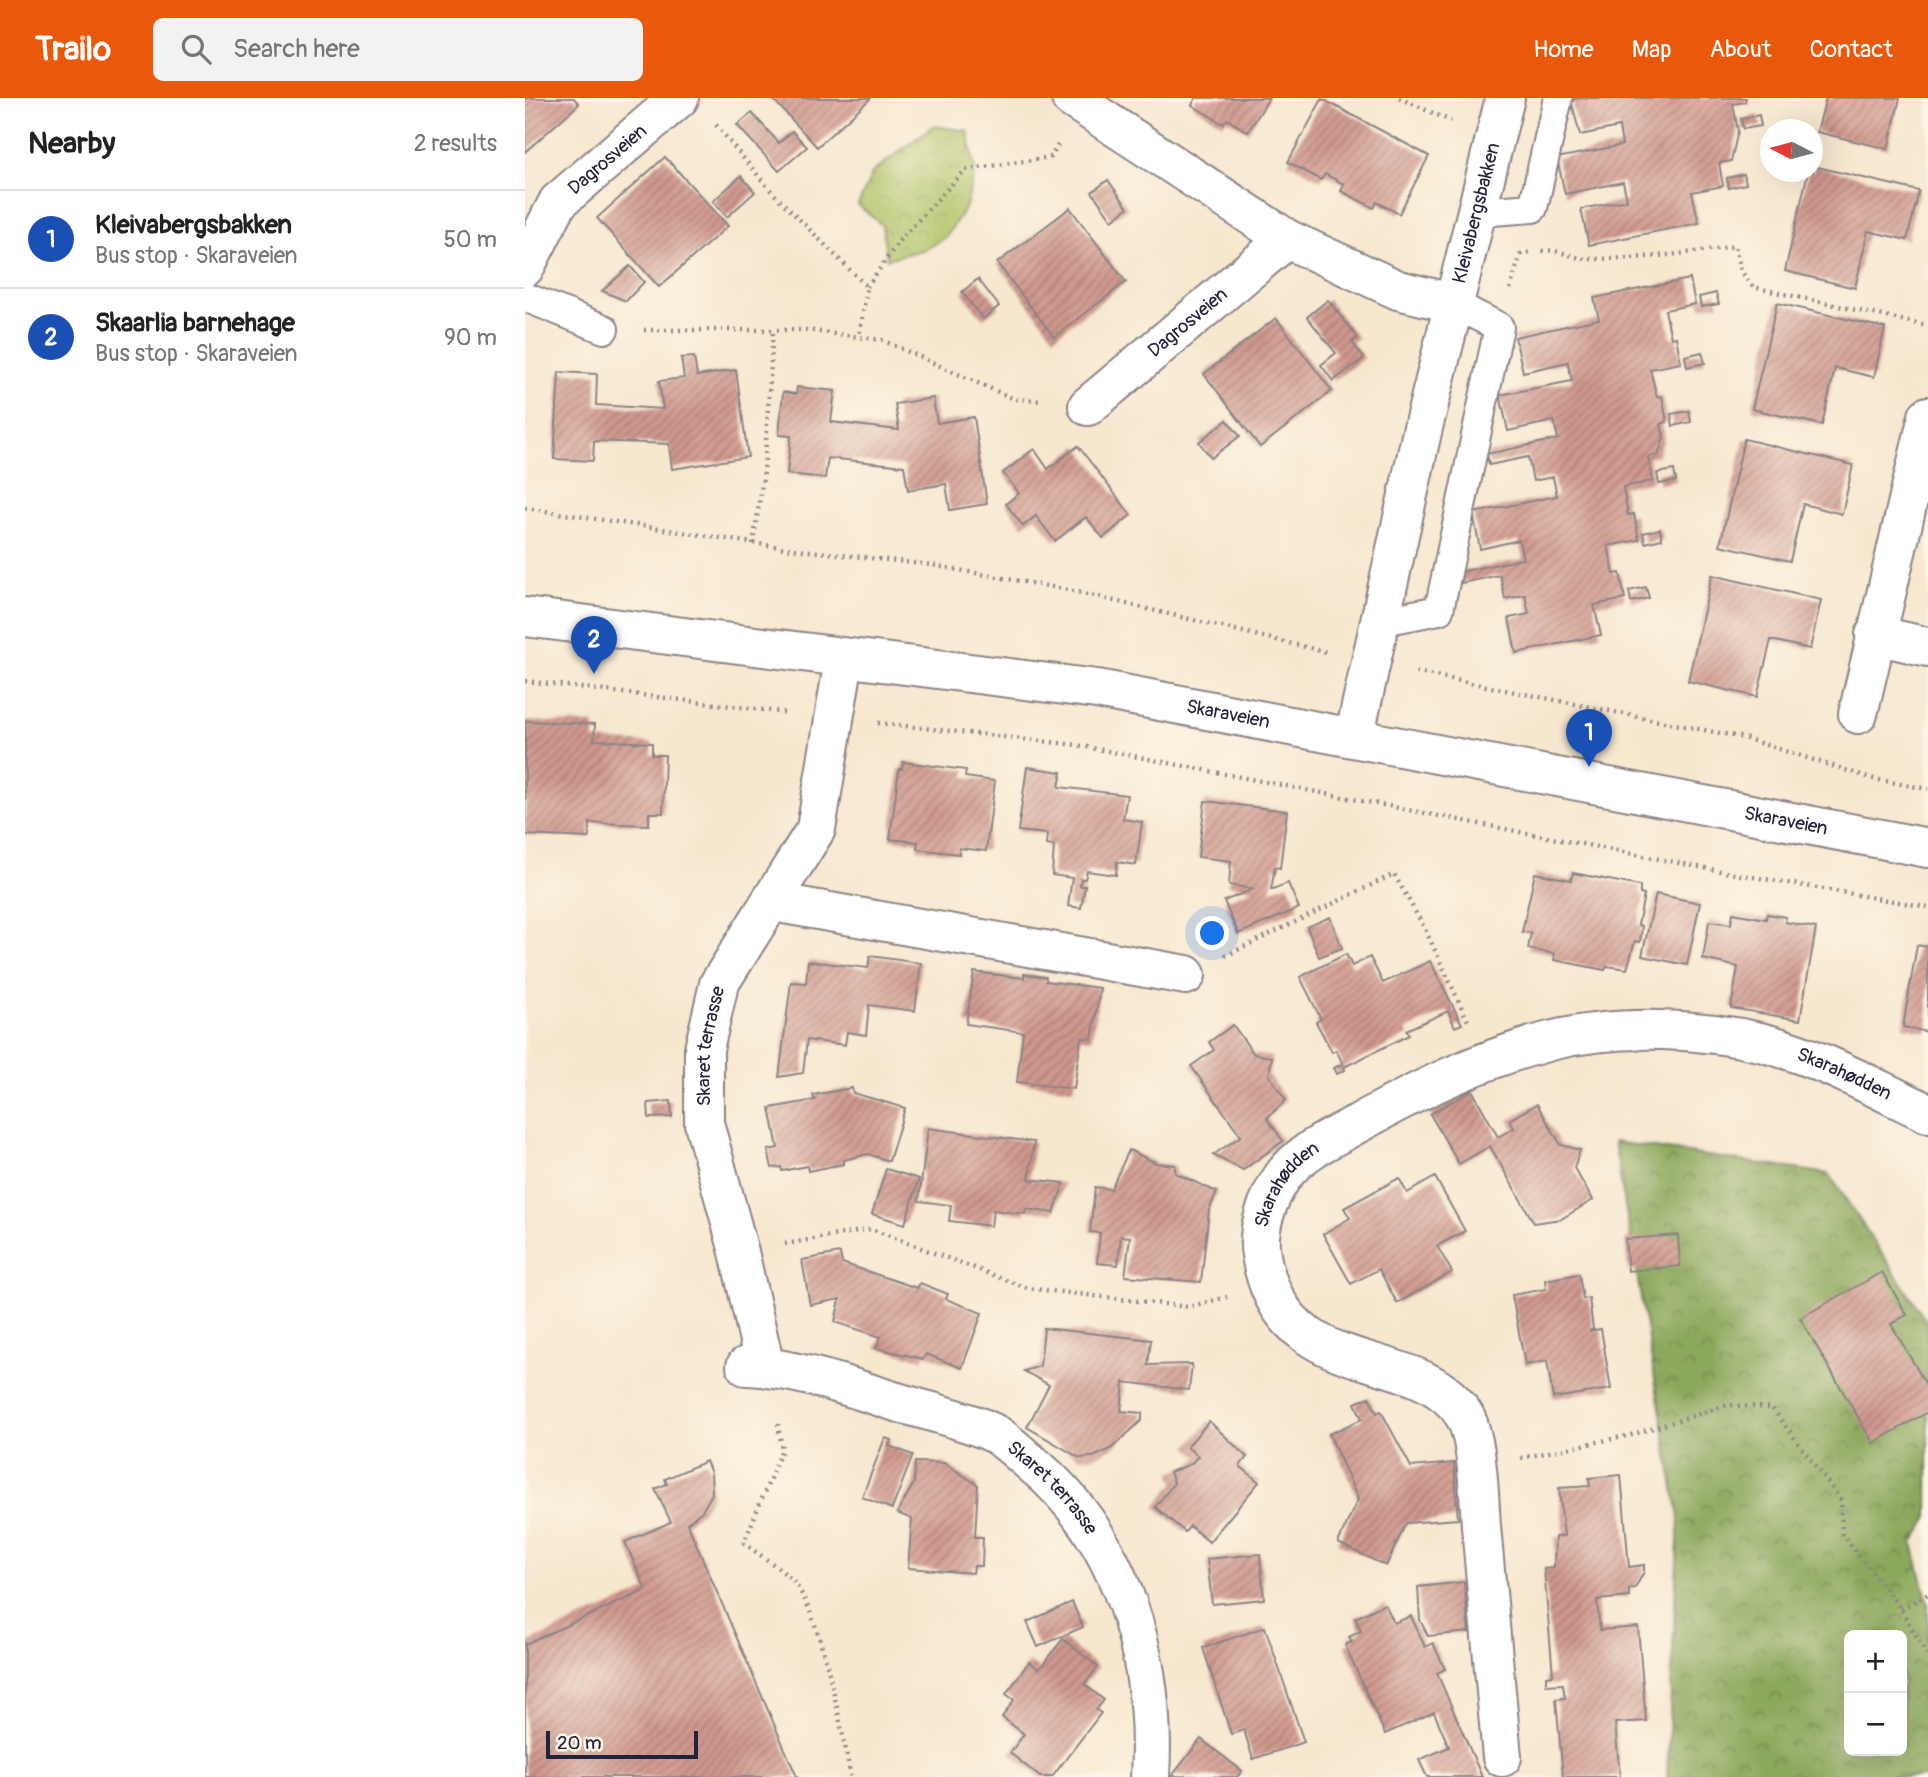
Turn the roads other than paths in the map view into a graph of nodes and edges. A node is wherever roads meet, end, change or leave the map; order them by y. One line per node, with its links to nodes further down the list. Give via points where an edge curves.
1 (679, 98): 7 (street, Dagrosveien, via 558,202)
2 (1504, 98): 5 (street, Kleivabergsbakken)
3 (1558, 98): 5 (lane, via 1533,208)
4 (1074, 101): 6 (street)
5 (1478, 212): 9 (street, Kleivabergsbakken)
6 (1287, 239): 9 (street, via 1398,290); 11 (street, Dagrosveien)
7 (525, 267)
8 (525, 297): 10 (lane)
9 (1452, 303): 14 (street, Kleivabergsbakken); 14 (lane, via 1499,327 1439,610)
10 (604, 329)
11 (1088, 406)
12 (1928, 416): 15 (street)
13 (525, 617): 17 (street, Skaraveien)
14 (1378, 622): 19 (street, Kleivabergsbakken)
15 (1875, 635): 16 (street); 18 (street)
16 (1928, 647)
17 (844, 659): 19 (street, Skaraveien, via 1097,689); 21 (street, Skaret terrasse, via 816,829)
18 (1858, 714)
19 (1354, 738): 20 (street, Skaraveien)
20 (1928, 848)
21 (773, 902): 22 (street); 25 (street, Skaret terrasse, via 719,984 704,1049 704,1124 739,1252 755,1367 875,1395 996,1435 1056,1483 1102,1545 1134,1616 1153,1730)
22 (1186, 975)
23 (1928, 1113): 24 (street, Skarahødden, via 1759,1041 1663,1030 1599,1032 1486,1060 1427,1085 1311,1150 1284,1174 1264,1212 1260,1252 1269,1286 1292,1322 1325,1348 1409,1376 1449,1395 1466,1419 1476,1468)
24 (1502, 1757)
25 (1150, 1777)

